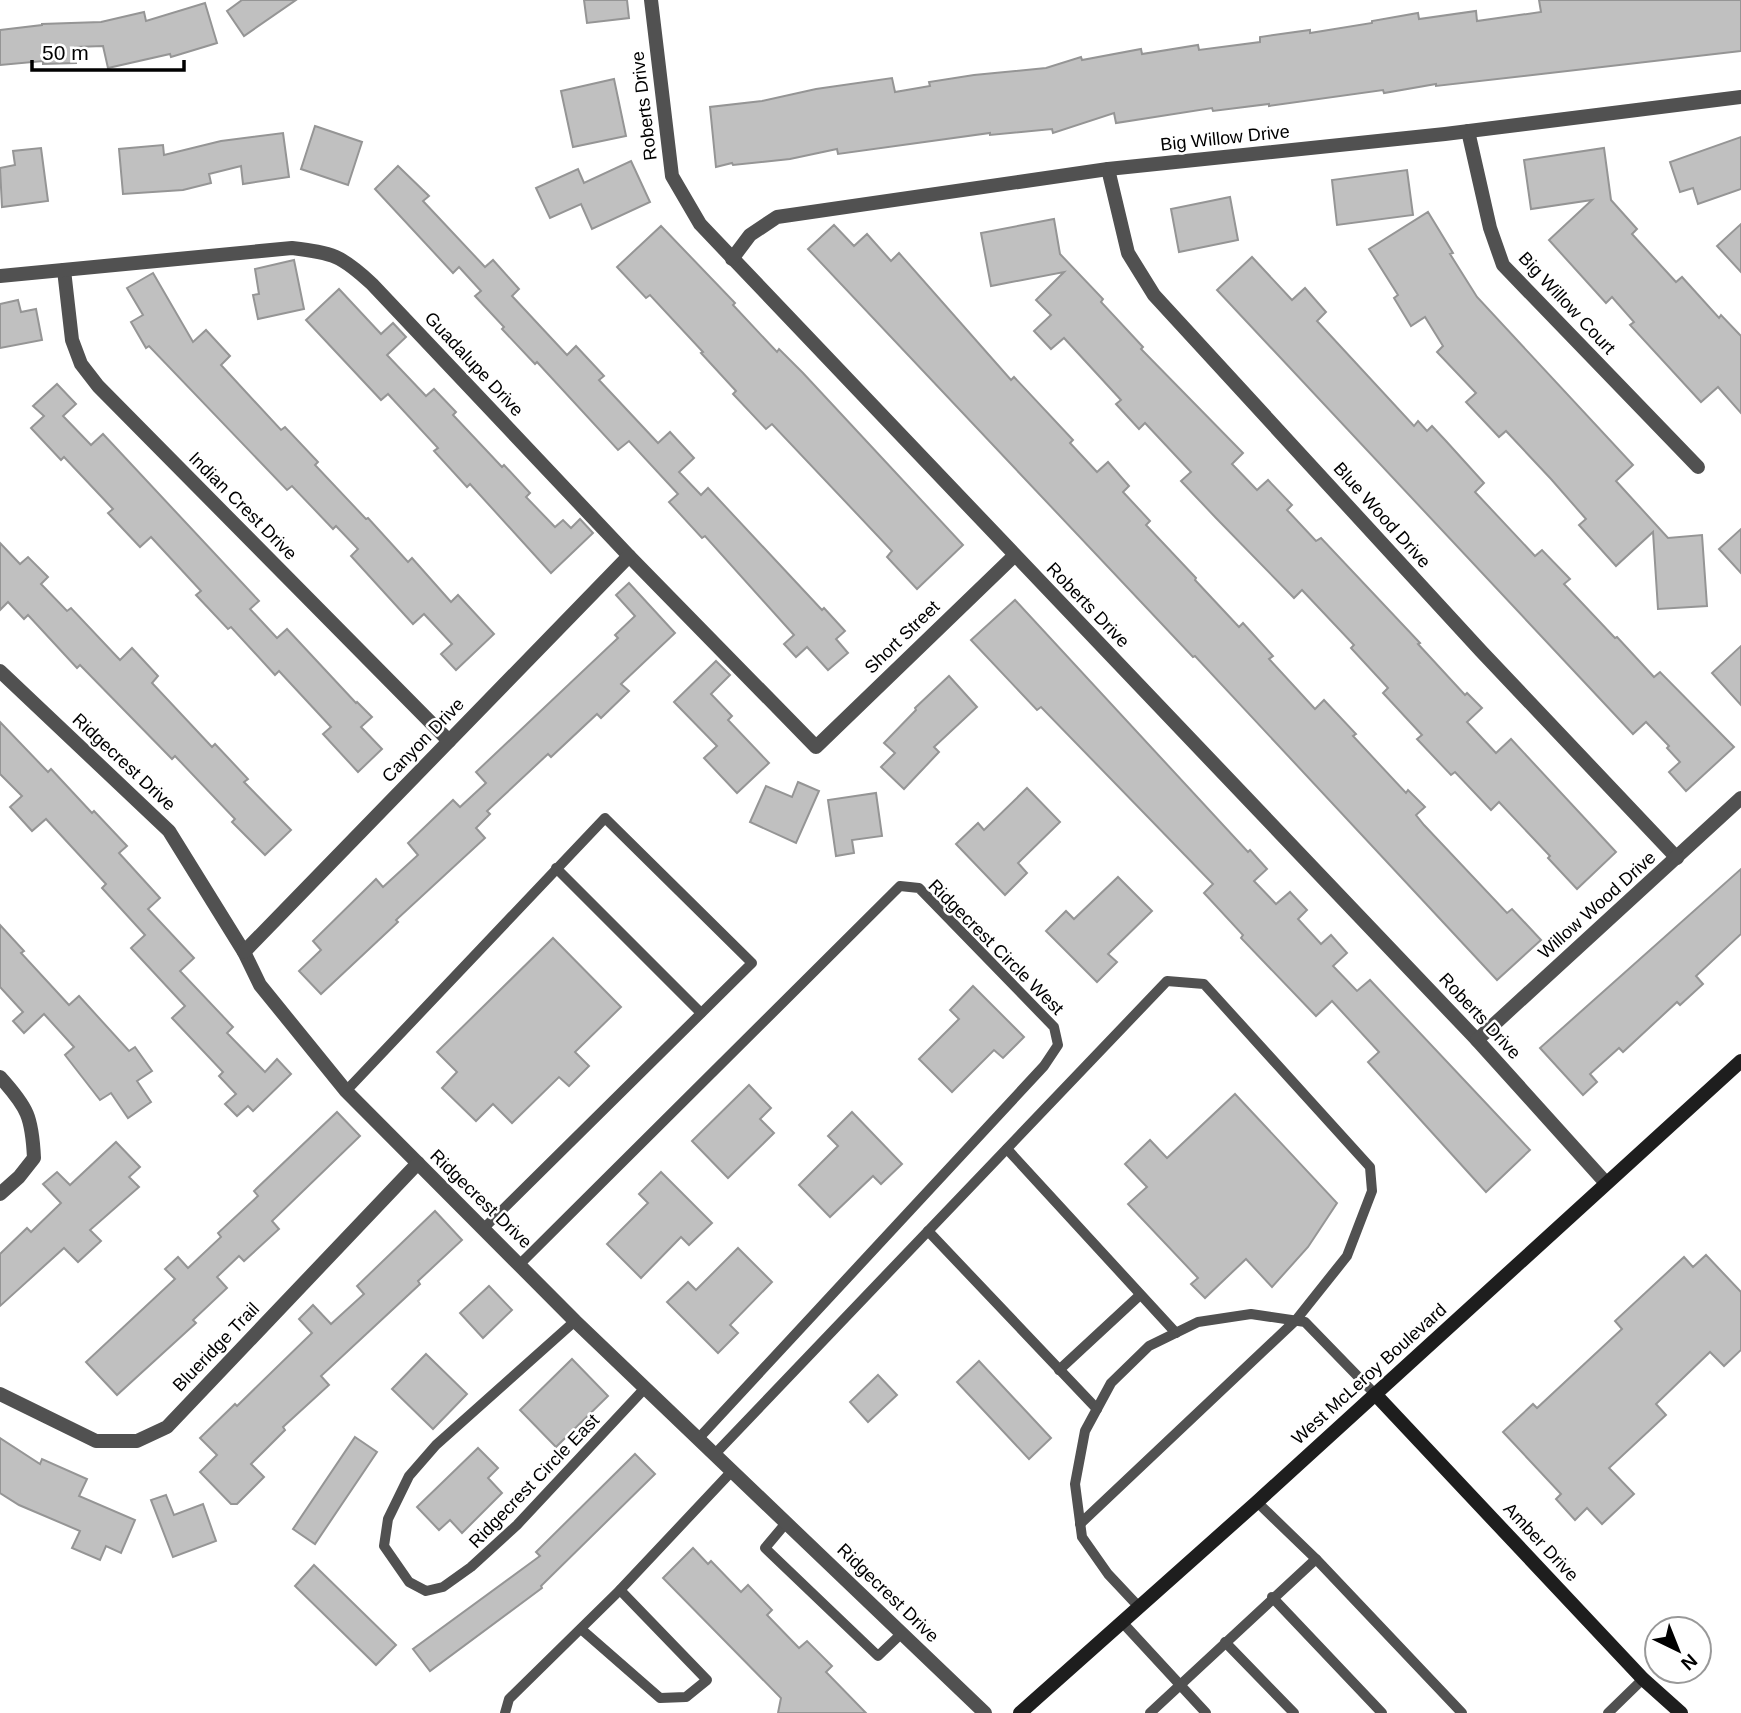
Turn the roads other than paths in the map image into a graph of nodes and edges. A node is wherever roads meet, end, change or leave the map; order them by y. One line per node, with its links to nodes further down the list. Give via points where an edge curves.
1 (651, 0): 5 (street, Roberts Drive, via 672,176 700,224)
2 (1741, 97): 3 (street, Big Willow Drive)
3 (1468, 131): 4 (street, Big Willow Drive); 8 (street, Big Willow Court, via 1503,265)
4 (1108, 169): 5 (street, Big Willow Drive, via 777,217 750,235); 15 (street, Blue Wood Drive, via 1128,253 1154,295)
5 (732, 259): 10 (street, Roberts Drive)
6 (64, 270): 7 (street, Guadalupe Drive); 9 (street, Guadalupe Drive, via 292,248 326,252 348,262); 12 (street, Indian Crest Drive, via 72,340 81,364 98,386)
7 (0, 276)
8 (1698, 467)
9 (629, 556): 12 (street, Canyon Drive); 13 (street, Guadalupe Drive)
10 (1014, 556): 13 (street, Short Street); 19 (street, Roberts Drive)
11 (0, 671): 17 (street, Ridgecrest Drive, via 169,831)
12 (449, 741): 17 (street, Canyon Drive)
13 (816, 747)
14 (1741, 798): 15 (street, Willow Wood Drive)
15 (1676, 858): 19 (street, Willow Wood Drive)
16 (556, 868): 18 (lane); 18 (lane, via 605,818 752,963); 22 (lane)
17 (244, 952): 22 (street, Ridgecrest Drive, via 260,985)
18 (701, 1013): 27 (lane)
19 (1477, 1040): 25 (street, Roberts Drive)
20 (1741, 1061): 25 (main road, West McLeroy Boulevard)
21 (0, 1077): 26 (street, via 30,1115 34,1158)
22 (346, 1091): 24 (street, Ridgecrest Drive)
23 (1007, 1149): 28 (lane); 30 (lane); 31 (lane, via 1167,981 1204,984 1370,1167 1371,1191 1347,1256)
24 (418, 1163): 27 (street, Ridgecrest Drive); 36 (street, Blueridge Trail, via 167,1427 136,1441 96,1441)
25 (1606, 1184): 37 (main road, West McLeroy Boulevard)
26 (0, 1194)
27 (483, 1229): 29 (street, Ridgecrest Drive)
28 (928, 1231): 34 (lane); 40 (lane)
29 (520, 1264): 32 (street, Ridgecrest Drive); 39 (lane, Ridgecrest Circle West, via 900,886 919,888 1054,1027 1058,1045 1044,1066)
30 (1140, 1295): 33 (lane); 34 (lane)
31 (1296, 1320): 33 (lane, via 1251,1314 1198,1322); 37 (lane, via 1305,1322); 44 (lane)
32 (575, 1321): 35 (street, Ridgecrest Drive); 35 (lane, Ridgecrest Circle East, via 436,1445 409,1476 388,1519 384,1546 409,1582 426,1591 443,1587 471,1567)
33 (1176, 1333): 38 (lane, via 1149,1346 1130,1364 1111,1383)
34 (1059, 1370): 38 (lane)
35 (646, 1387): 39 (street, Ridgecrest Drive)
36 (0, 1394)
37 (1376, 1394): 42 (main road, West McLeroy Boulevard); 53 (main road, Amber Drive)
38 (1097, 1409): 44 (lane, via 1085,1431 1075,1484)
39 (698, 1439): 40 (street, Ridgecrest Drive)
40 (714, 1454): 41 (street, Ridgecrest Drive)
41 (732, 1471): 43 (street, Ridgecrest Drive); 46 (lane)
42 (1257, 1502): 45 (lane); 48 (main road, West McLeroy Boulevard)
43 (786, 1523): 51 (street, Ridgecrest Drive); 51 (lane, via 765,1548 878,1656)
44 (1080, 1524): 48 (lane, via 1082,1537 1095,1556)
45 (1316, 1559): 47 (lane); 63 (lane)
46 (620, 1590): 50 (lane); 50 (lane, via 707,1681 686,1697 660,1698)
47 (1272, 1597): 52 (lane); 62 (lane)
48 (1139, 1607): 49 (main road, West McLeroy Boulevard)
49 (1122, 1622): 54 (lane); 58 (main road, West McLeroy Boulevard)
50 (581, 1629): 56 (lane, via 509,1699)
51 (902, 1633): 57 (street, Ridgecrest Drive)
52 (1225, 1642): 54 (lane); 61 (lane)
53 (1643, 1679): 64 (lane)
54 (1180, 1685): 59 (lane); 60 (lane)
55 (1650, 1685): 65 (main road, Amber Drive)
56 (505, 1713)
57 (985, 1713)
58 (1020, 1713)
59 (1150, 1713)
60 (1206, 1713)
61 (1294, 1713)
62 (1382, 1713)
63 (1462, 1713)
64 (1608, 1713)
65 (1681, 1713)

